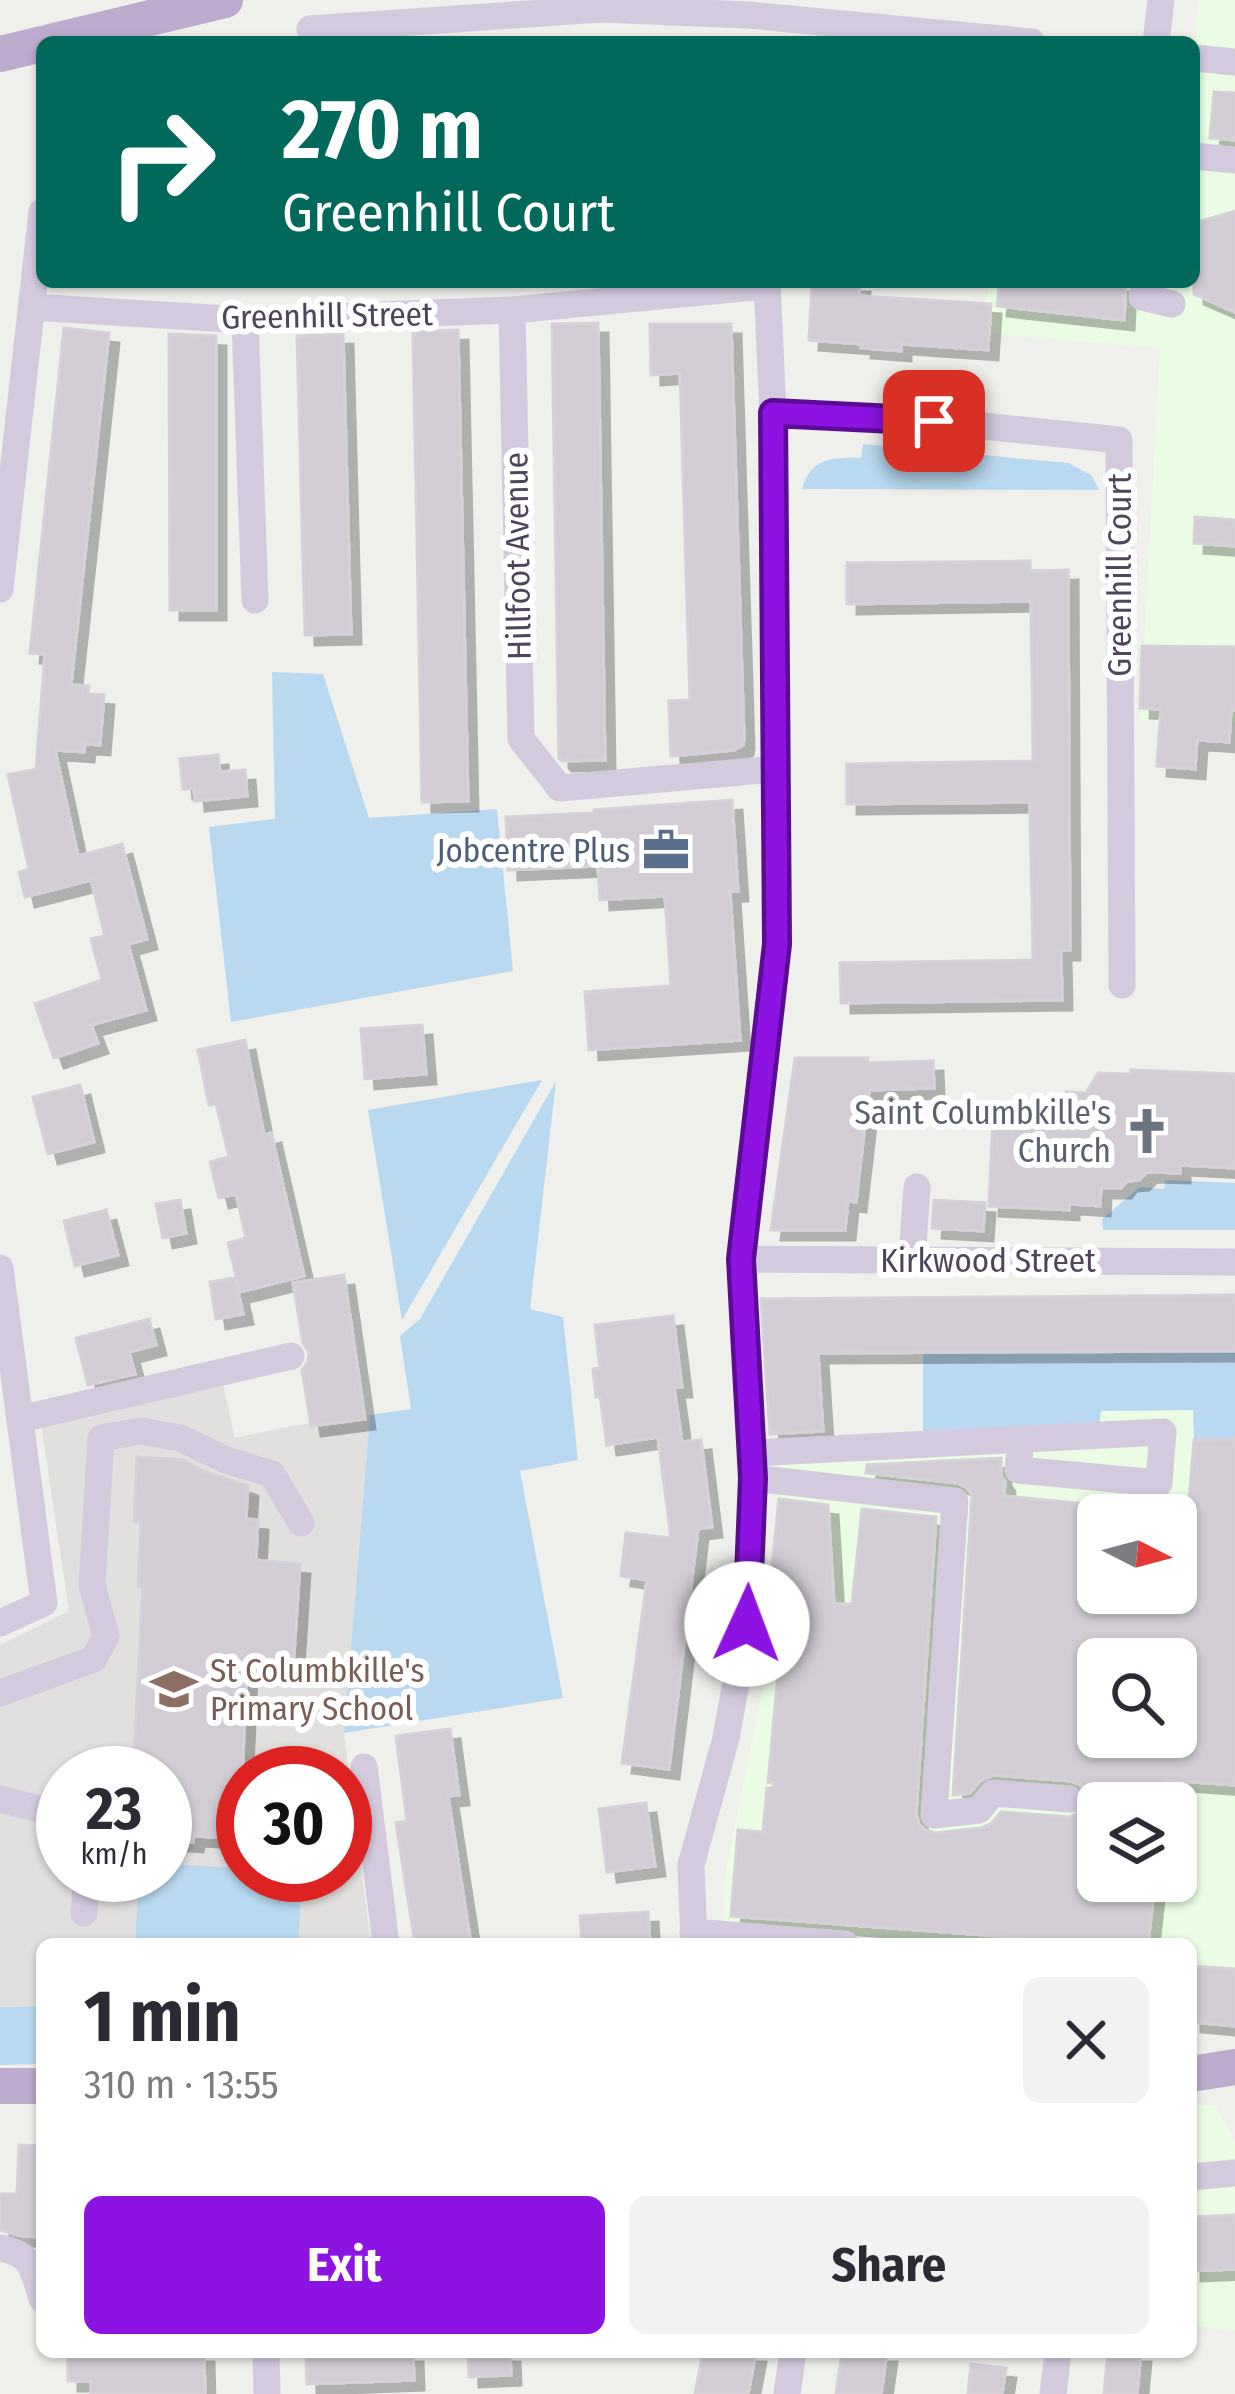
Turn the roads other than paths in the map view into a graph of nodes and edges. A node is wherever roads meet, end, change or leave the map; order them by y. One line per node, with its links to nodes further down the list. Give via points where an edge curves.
1 (225, 0): 5 (main road)
2 (1161, 0): 7 (street)
3 (749, 19): 4 (street, via 600,9); 6 (street)
4 (310, 29)
5 (75, 36)
6 (958, 36)
7 (1157, 36)
8 (36, 45): 9 (main road)
9 (0, 54)
10 (1200, 59): 11 (street)
11 (1235, 62)
12 (1200, 157): 13 (street)
13 (1235, 160)
14 (36, 264): 19 (street)
15 (728, 288): 20 (street, Greenhill Street)
16 (767, 288): 22 (street)
17 (1143, 288): 18 (street, via 1142,297)
18 (1172, 304)
19 (31, 307): 21 (street, Greenhill Street); 23 (street)
20 (512, 310): 21 (street, Greenhill Street); 26 (street, Hillfoot Avenue, via 521,740 560,788)
21 (245, 320): 25 (street)
22 (773, 413): 26 (street); 27 (street, Greenhill Court, via 1119,440)
23 (6, 473): 24 (street)
24 (0, 589)
25 (255, 600)
26 (776, 769): 29 (street, via 777,944)
27 (1122, 986)
28 (916, 1187): 30 (street)
29 (741, 1259): 30 (street, Kirkwood Street); 36 (street)
30 (912, 1260): 31 (street, Kirkwood Street)
31 (1228, 1262)
32 (0, 1268): 34 (street)
33 (291, 1356): 34 (street)
34 (20, 1419): 38 (street, via 44,1603)
35 (1021, 1440): 35 (street, via 1163,1432 1159,1483 1018,1470); 36 (street)
36 (753, 1466): 41 (street, via 956,1501 934,1815 979,1810 993,1792); 47 (street, via 747,1624 691,1865)
37 (302, 1523): 39 (street, via 272,1474 180,1438 141,1431 100,1438 92,1585 106,1636 94,1659)
38 (0, 1624)
39 (0, 1693)
40 (0, 1799): 42 (street)
41 (1070, 1799)
42 (36, 1808)
43 (372, 1831): 46 (street)
44 (85, 1902): 45 (street)
45 (84, 1912)
46 (385, 1938)
47 (693, 1938)
48 (1235, 2067): 49 (main road)
49 (1197, 2076)
50 (1197, 2079): 51 (main road)
51 (1235, 2084)
52 (0, 2086): 53 (main road)
53 (36, 2086)
54 (1235, 2174): 55 (street)
55 (1197, 2177)
56 (0, 2248): 57 (street, via 18,2252)
57 (36, 2278)
58 (266, 2358): 61 (street)
59 (792, 2358): 62 (street)
60 (1057, 2358): 63 (street)
61 (267, 2394)
62 (787, 2394)
63 (1054, 2394)

